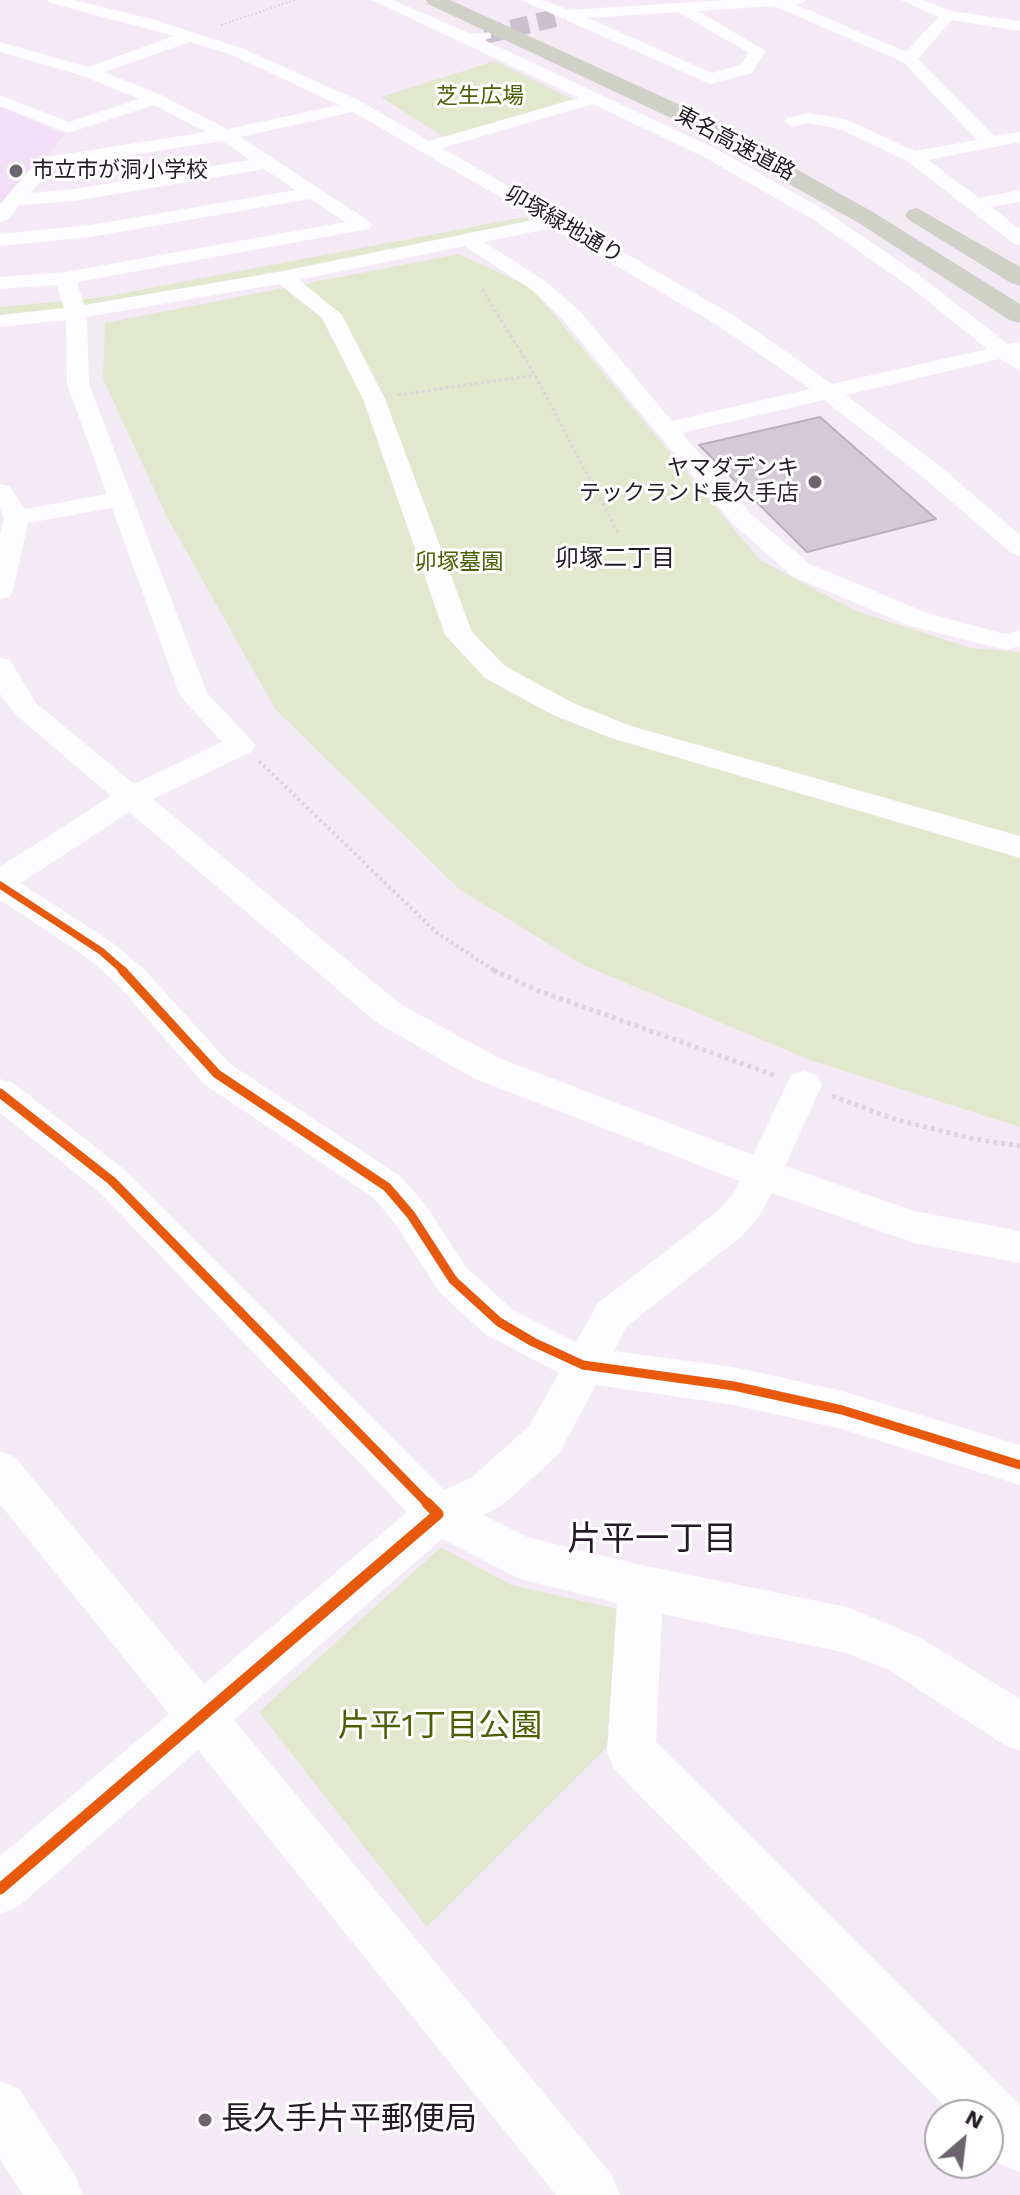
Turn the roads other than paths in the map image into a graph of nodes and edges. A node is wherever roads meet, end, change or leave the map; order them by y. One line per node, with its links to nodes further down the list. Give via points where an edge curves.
1 (55, 0): 13 (street, 卯塚緑地通り)
2 (380, 0): 19 (street, via 477,37)
3 (435, 0): 44 (highway, 東名高速道路, via 694,121 865,217)
4 (481, 0): 17 (highway, 東名高速道路)
5 (529, 0): 10 (street)
6 (799, 0): 8 (street)
7 (909, 0): 11 (street)
8 (775, 1): 9 (street); 15 (street)
9 (680, 7): 10 (street); 10 (street, via 758,51 746,69 710,79)
10 (564, 15)
11 (948, 15): 12 (street); 15 (street)
12 (1020, 26)
13 (190, 36): 16 (street); 21 (street, 卯塚緑地通り, via 295,75)
14 (0, 47): 16 (street)
15 (909, 59): 25 (street)
16 (89, 72): 18 (street)
17 (689, 94)
18 (155, 99): 20 (street, via 68,128); 23 (street)
19 (593, 99): 26 (street); 46 (street, via 712,154 819,215)
20 (0, 100)
21 (356, 106): 23 (street); 26 (street, 卯塚緑地通り)
22 (784, 133): 27 (street, via 808,118 845,124)
23 (225, 135): 28 (street); 31 (street, via 47,162)
24 (1020, 137): 25 (street)
25 (989, 142): 27 (street)
26 (427, 147): 35 (street, 卯塚緑地通り)
27 (913, 157): 32 (street)
28 (265, 163): 29 (street); 31 (street)
29 (313, 193): 37 (street, via 90,231); 40 (street, via 362,225)
30 (1020, 196): 32 (street)
31 (14, 200): 34 (street)
32 (974, 205): 36 (street)
33 (904, 207): 41 (highway)
34 (0, 216)
35 (559, 221): 38 (street); 47 (street, 卯塚緑地通り, via 730,323)
36 (1020, 239)
37 (0, 240)
38 (469, 241): 39 (street); 48 (street, via 538,285 571,315)
39 (283, 277): 43 (street); 57 (street, via 331,315 374,399 459,635 495,672 563,709 621,732)
40 (65, 278): 42 (street); 43 (street)
41 (1020, 278)
42 (0, 283)
43 (76, 313): 45 (street); 50 (street, via 78,384)
44 (1020, 315)
45 (0, 321)
46 (1015, 355): 47 (street)
47 (830, 393): 48 (street); 52 (street, 卯塚緑地通り)
48 (665, 430): 54 (street, via 742,519 801,570 917,619 1005,642)
49 (0, 491): 51 (street)
50 (121, 499): 51 (street); 56 (street, via 194,696 241,745)
51 (17, 518): 53 (street)
52 (1020, 548)
53 (0, 591)
54 (1020, 638)
55 (0, 666): 56 (street, via 26,709)
56 (132, 797): 58 (street); 61 (street, via 388,1013 486,1068)
57 (1020, 847)
58 (0, 884): 63 (street, via 101,951 132,978 217,1074 387,1187 474,1302 533,1342)
59 (804, 1085): 61 (street)
60 (0, 1093): 66 (street, via 112,1181)
61 (763, 1174): 62 (street, via 914,1227); 63 (street, via 728,1225 612,1315)
62 (1020, 1247)
63 (583, 1365): 64 (street, via 734,1386 826,1406); 66 (street, via 544,1440 486,1492)
64 (1020, 1465)
65 (0, 1471): 68 (street)
66 (438, 1514): 67 (street, via 520,1557); 68 (street)
67 (641, 1587): 69 (street, via 847,1630 905,1654); 72 (street, via 631,1752)
68 (202, 1714): 70 (street); 74 (street)
69 (1020, 1727)
70 (0, 1889)
71 (0, 2108): 73 (street)
72 (1020, 2144)
73 (55, 2195)
74 (592, 2195)

